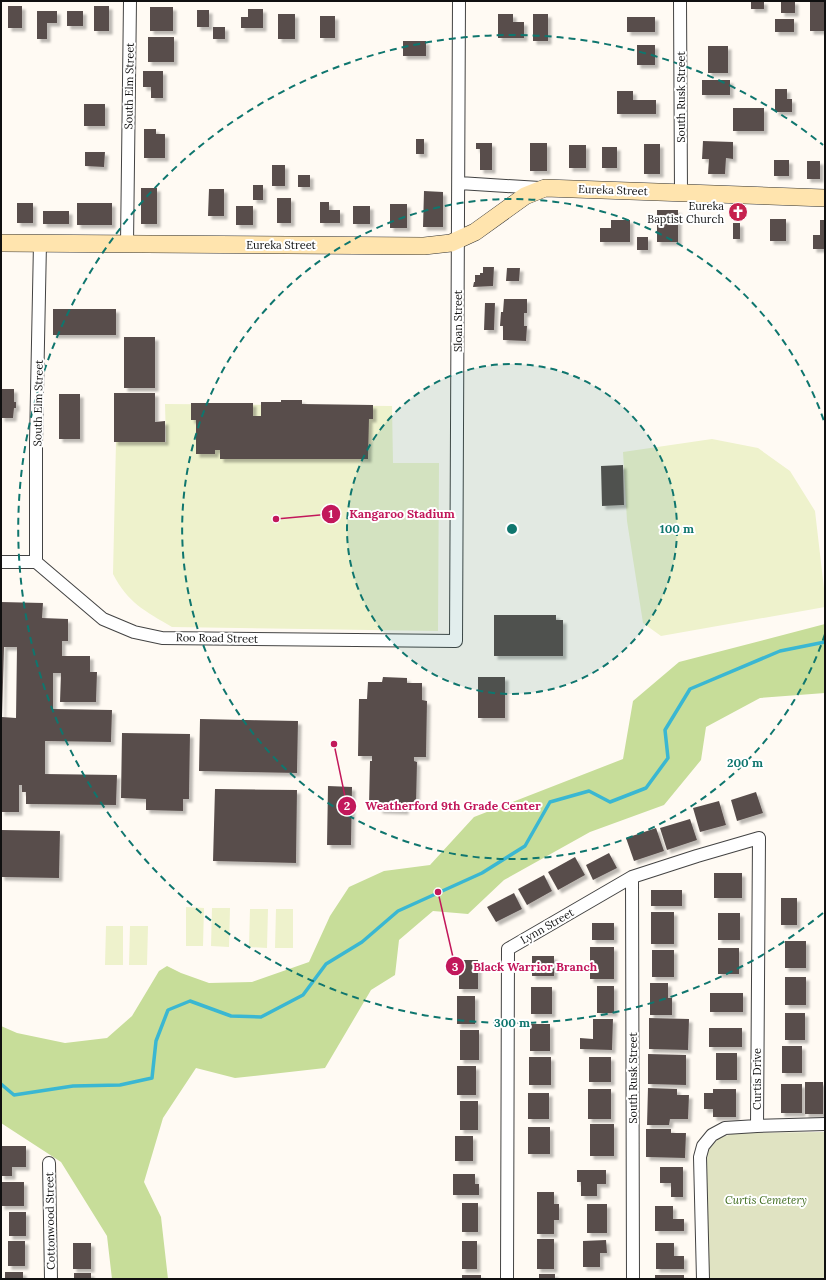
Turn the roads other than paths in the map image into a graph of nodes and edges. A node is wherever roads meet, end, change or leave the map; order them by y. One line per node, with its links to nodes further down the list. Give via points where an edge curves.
1 (130, 1): 11 (street, South Elm Street)
2 (459, 1): 4 (street, Sloan Street)
3 (680, 1): 6 (street, South Rusk Street)
4 (459, 183): 5 (street, Eureka Street); 8 (street, Sloan Street)
5 (545, 188): 6 (street, Eureka Street); 8 (street, Eureka Street, via 524,196 475,232)
6 (681, 193): 7 (street, Eureka Street)
7 (825, 198)
8 (458, 239): 11 (street, Eureka Street, via 451,243 424,246); 14 (street, Sloan Street)
9 (1, 243): 10 (street, Eureka Street)
10 (40, 243): 11 (street, Eureka Street); 13 (street, South Elm Street)
11 (127, 243)
12 (1, 562): 13 (street)
13 (36, 562): 14 (street, Roo Road Street, via 103,619 134,632 162,638)
14 (456, 641)
15 (759, 838): 16 (street, Lynn Street); 18 (street, Curtis Drive)
16 (632, 877): 21 (street, Lynn Street, via 508,949); 22 (street, South Rusk Street)
17 (825, 1124): 18 (street)
18 (757, 1126): 23 (street, Curtis Drive, via 725,1128 712,1135 703,1146 700,1157)
19 (49, 1163): 20 (street, Cottonwood Street)
20 (51, 1279)
21 (507, 1279)
22 (633, 1279)
23 (703, 1279)

